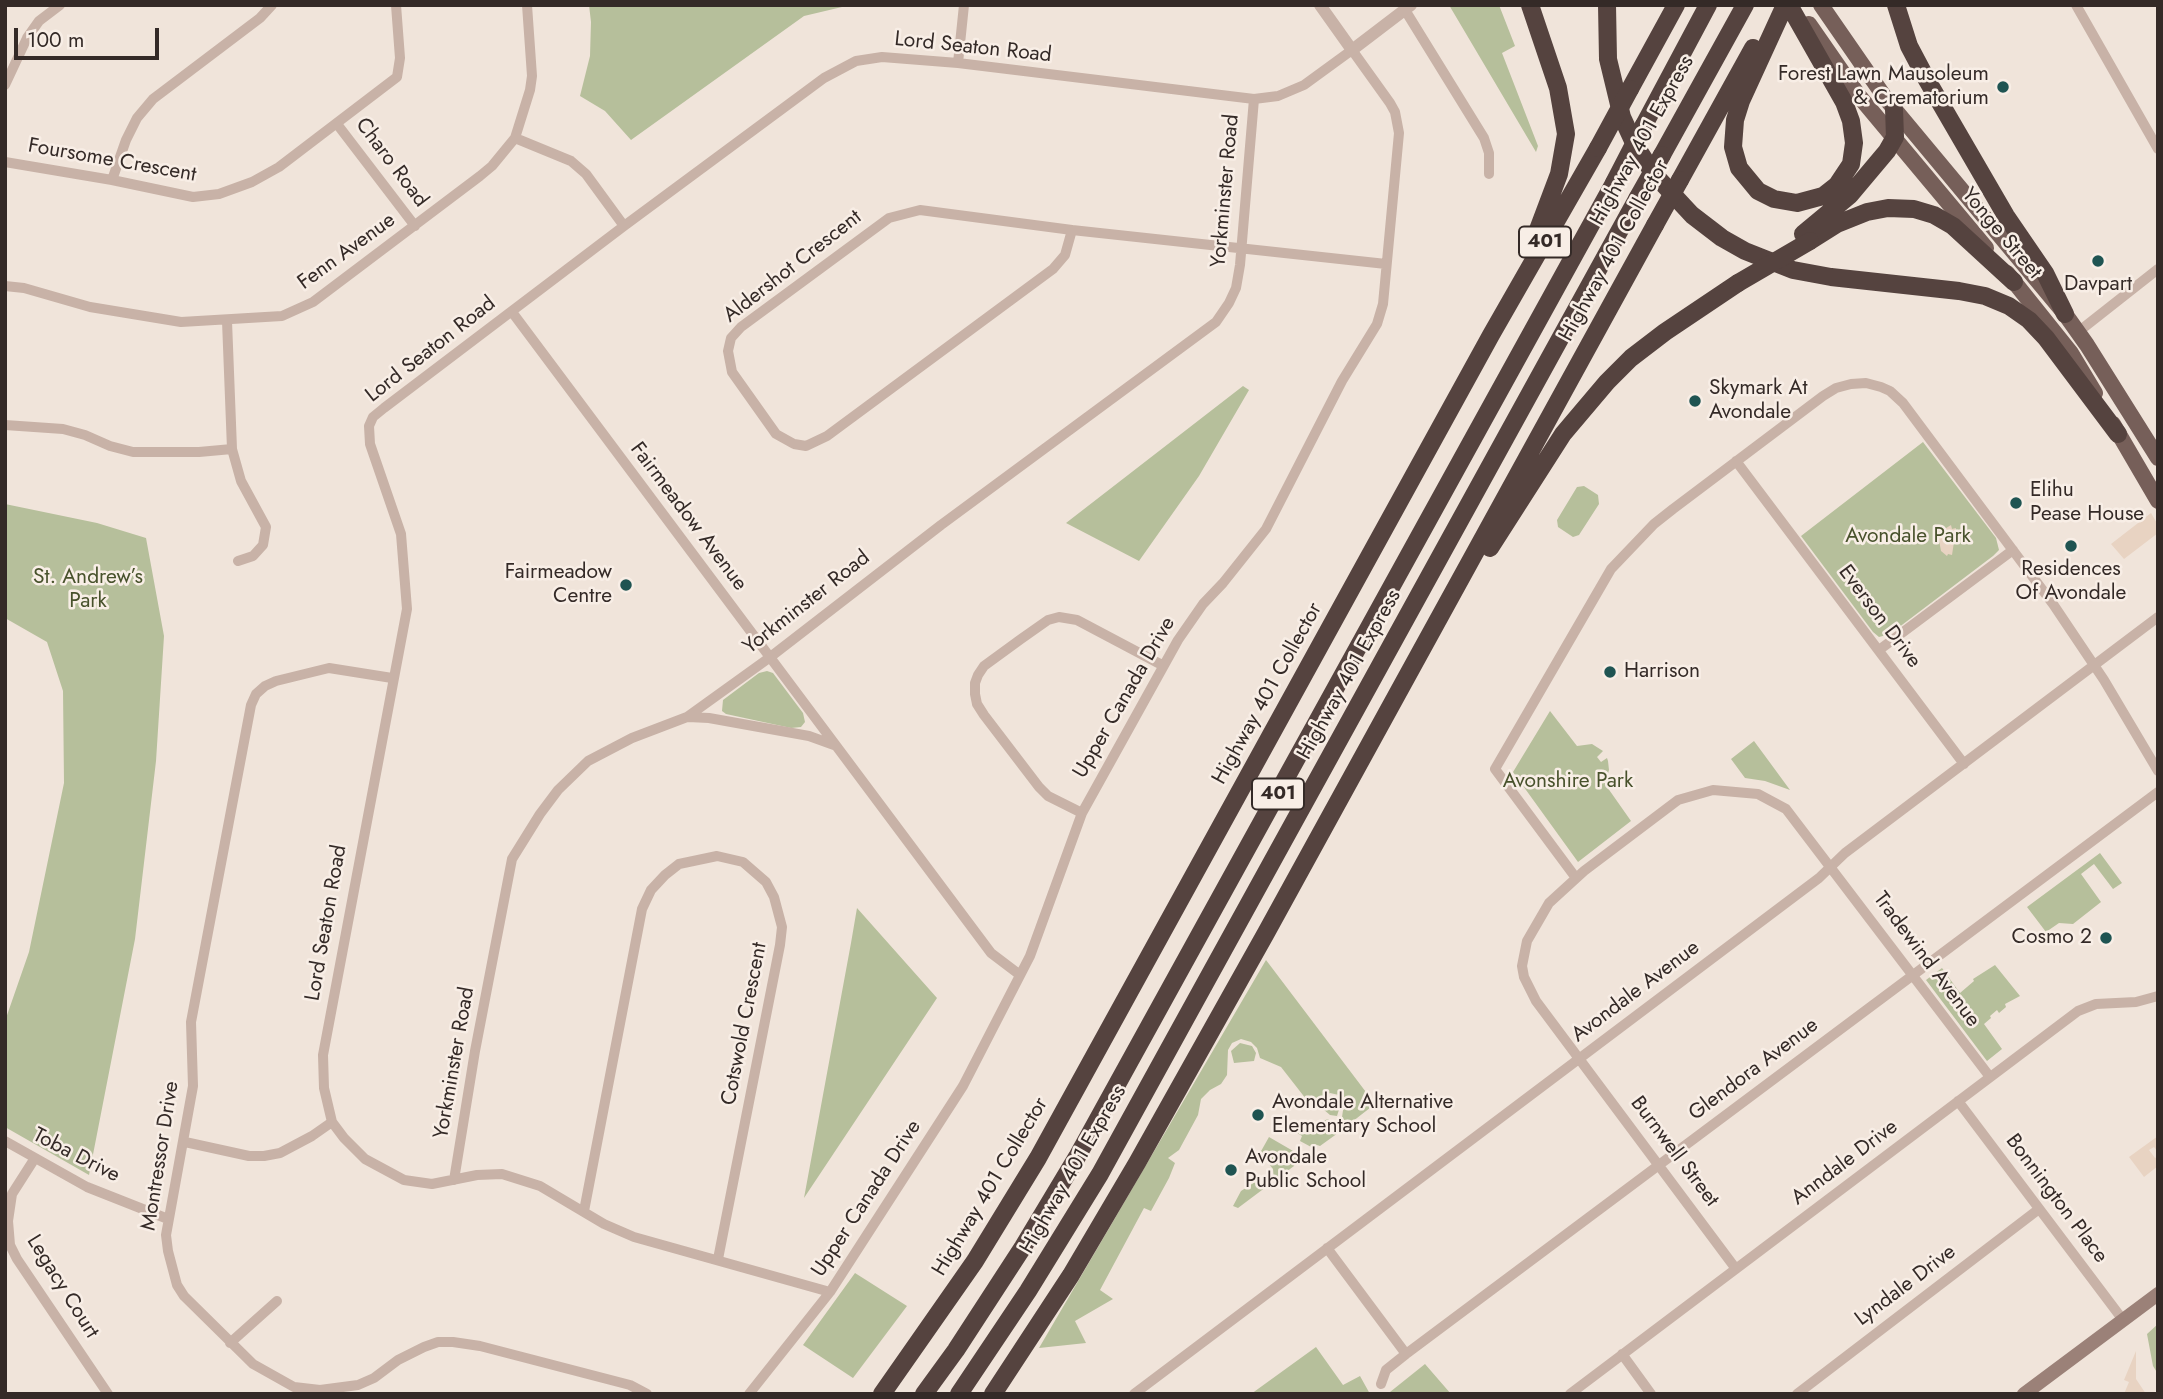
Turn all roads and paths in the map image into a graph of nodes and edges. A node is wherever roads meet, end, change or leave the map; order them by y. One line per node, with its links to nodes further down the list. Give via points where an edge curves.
1 (60, 5): 20 (street, via 39,21 27,38)
2 (272, 5): 29 (street, via 153,99 137,118)
3 (396, 5): 23 (street, Foursome Crescent, via 397,77)
4 (527, 5): 24 (street, via 532,76)
5 (964, 5): 19 (street)
6 (1320, 5): 18 (street, Upper Canada Drive)
7 (1530, 5): 43 (highway, via 1558,88 1566,134 1559,174 1540,228)
8 (1607, 5): 45 (highway, via 1608,59 1622,117 1653,173 1692,215 1745,251 1793,270 1959,291 2009,306 2046,338)
9 (1676, 5): 43 (highway, Highway 401 Collector / 401, bridge)
10 (1708, 5): 97 (highway, Highway 401 Express / 401, bridge, via 1077,1157)
11 (1745, 5): 98 (highway, Highway 401 Express / 401, bridge, via 1100,1174)
12 (1797, 5): 25 (main road, Yonge Street, via 1836,65)
13 (1821, 5): 22 (main road, Yonge Street)
14 (1895, 5): 40 (highway, via 1927,80 2006,216 2045,273)
15 (2076, 5): 26 (street)
16 (1408, 8): 18 (street, Lord Seaton Road); 28 (street, via 1484,138)
17 (1779, 11): 17 (highway, via 1843,102 1854,137 1851,164 1841,180 1823,195 1803,202 1778,201 1758,191 1741,172 1734,151 1739,107); 64 (highway, Highway 401 Collector / 401, bridge, via 1679,180)
18 (1352, 50): 21 (street, Lord Seaton Road, via 1304,85 1278,96); 35 (street, Upper Canada Drive, via 1390,103 1399,133)
19 (958, 63): 21 (street, Lord Seaton Road); 31 (street, Lord Seaton Road, via 883,57 856,61 824,78)
20 (5, 85)
21 (1254, 99): 34 (street, Yorkminster Road)
22 (1895, 109): 25 (highway); 40 (main road, Yonge Street)
23 (337, 124): 29 (street, Foursome Crescent, via 279,167 219,194 193,197); 30 (street, Charo Road)
24 (515, 138): 30 (street, Fenn Avenue, via 480,176); 31 (street, via 571,161)
25 (1894, 138): 33 (highway, via 1850,195); 37 (main road, Yonge Street)
26 (2158, 149)
27 (5, 162): 29 (street, Foursome Crescent)
28 (1489, 174)
29 (112, 180)
30 (415, 226): 41 (street, Fenn Avenue, via 313,302 282,316)
31 (624, 226): 39 (street, Lord Seaton Road)
32 (1072, 230): 32 (street, Aldershot Crescent, via 920,210 889,218 741,327 731,338 728,351 732,372 776,434 807,446 828,436 1053,269 1065,255); 34 (street, Aldershot Crescent)
33 (1806, 238): 37 (highway, via 1867,212 1914,209 1957,229); 64 (highway, bridge, via 1632,358 1563,435 1468,583 1348,799)
34 (1241, 249): 35 (street, Aldershot Crescent); 54 (street, Yorkminster Road, via 1236,288 1216,322)
35 (1386, 264): 55 (street, Upper Canada Drive, via 1377,324 1342,381 1278,507 1258,540 1203,604)
36 (2158, 269): 42 (street)
37 (2014, 282): 45 (main road, Yonge Street, via 2078,363)
38 (5, 286): 41 (street, Fenn Avenue, via 169,321)
39 (512, 312): 54 (street, Fairmeadow Avenue); 57 (street, Lord Seaton Road, via 384,408 369,426 370,444 403,543 407,609)
40 (2065, 314): 42 (main road, Yonge Street)
41 (227, 321): 46 (street)
42 (2078, 332): 47 (main road, Yonge Street)
43 (1491, 335): 96 (highway, Highway 401 Collector / 401, via 1038,1158 975,1261)
44 (5, 425): 46 (street, via 63,429 133,452)
45 (2118, 434): 49 (main road, Yonge Street)
46 (232, 449): 51 (street, via 241,481 266,527 263,545 253,556)
47 (2157, 453)
48 (1736, 461): 50 (street, via 1832,390 1853,383 1876,386 1903,403); 53 (street, Everson Drive); 66 (street, via 1654,524 1611,569 1495,769)
49 (2158, 501)
50 (2013, 550): 53 (street); 56 (street)
51 (238, 561)
52 (2158, 617): 56 (street, Avondale Avenue)
53 (1879, 650): 60 (street, Everson Drive)
54 (769, 658): 58 (street, Yorkminster Road); 59 (street, Fairmeadow Avenue)
55 (1163, 665): 63 (street, Upper Canada Drive); 63 (street, via 1077,620 1059,617 1021,639 978,675 975,694 984,715 1039,787)
56 (2094, 666): 60 (street, Avondale Avenue); 61 (street)
57 (393, 678): 73 (street, Lord Seaton Road, via 323,1055); 75 (street, Montressor Drive, via 329,667 276,681 256,694 251,705 191,1022 193,1086)
58 (687, 717): 59 (street, via 809,736); 78 (street, Yorkminster Road, via 588,761 558,790 512,859)
59 (834, 745): 67 (street, Fairmeadow Avenue, via 991,953)
60 (1964, 764): 65 (street, Avondale Avenue)
61 (2158, 771)
62 (2158, 792): 68 (street, Glendora Avenue)
63 (1082, 813): 67 (street, Upper Canada Drive)
64 (1315, 842): 99 (highway, Highway 401 Collector / 401, via 1116,1201)
65 (1831, 866): 66 (street, Tradewind Avenue, via 1786,809 1758,794 1713,790 1678,800); 68 (street, Tradewind Avenue); 70 (street, Avondale Avenue)
66 (1576, 878): 70 (street, Burnwell Street, via 1549,903 1527,941 1522,966 1536,1001)
67 (1020, 975): 85 (street, Upper Canada Drive, via 963,1086)
68 (1913, 975): 71 (street, Tradewind Avenue); 77 (street, Glendora Avenue)
69 (2158, 996): 71 (street, Anndale Drive, via 2085,1008)
70 (1580, 1059): 77 (street, Burnwell Street); 82 (street, Avondale Avenue)
71 (1990, 1077): 72 (street, Anndale Drive)
72 (1958, 1101): 79 (street, Bonnington Place); 84 (street, Anndale Drive)
73 (332, 1122): 75 (street, via 280,1153 264,1156); 78 (street, Lord Seaton Road, via 377,1168 404,1180 432,1184)
74 (5, 1141): 76 (street, Toba Drive)
75 (185, 1142): 81 (street, Montressor Drive)
76 (35, 1158): 81 (street, Toba Drive, via 87,1187); 93 (street, Legacy Court, via 12,1194 10,1245)
77 (1660, 1165): 84 (street, Burnwell Street); 90 (street, Glendora Avenue)
78 (454, 1180): 80 (street, Lord Seaton Road, via 502,1174 540,1186)
79 (2039, 1209): 88 (street, Bonnington Place); 103 (street, Lyndale Drive)
80 (584, 1211): 83 (street, Lord Seaton Road, via 634,1237); 83 (street, Cotswold Crescent, via 642,909 652,890 679,864 718,856 743,862 766,882 774,897 781,936)
81 (168, 1219): 89 (street, Montressor Drive, via 168,1251 177,1285)
82 (1327, 1248): 90 (street); 100 (street, Avondale Avenue)
83 (718, 1259): 85 (street, Lord Seaton Road)
84 (1736, 1269): 91 (street, Anndale Drive)
85 (830, 1292): 95 (street, Upper Canada Drive)
86 (2158, 1294): 88 (main road)
87 (277, 1301): 89 (street)
88 (2123, 1320): 104 (main road)
89 (230, 1343): 94 (street, Montressor Drive, via 261,1371 309,1389 358,1385 424,1347 453,1342 630,1385)
90 (1406, 1354): 92 (street, Glendora Avenue, via 1386,1370)
91 (1622, 1354): 101 (street, Anndale Drive); 102 (street)
92 (1381, 1384)
93 (108, 1394)
94 (647, 1394)
95 (749, 1394)
96 (882, 1394)
97 (924, 1394)
98 (959, 1394)
99 (993, 1394)
100 (1134, 1394)
101 (1570, 1394)
102 (1651, 1394)
103 (1797, 1394)
104 (2024, 1394)

